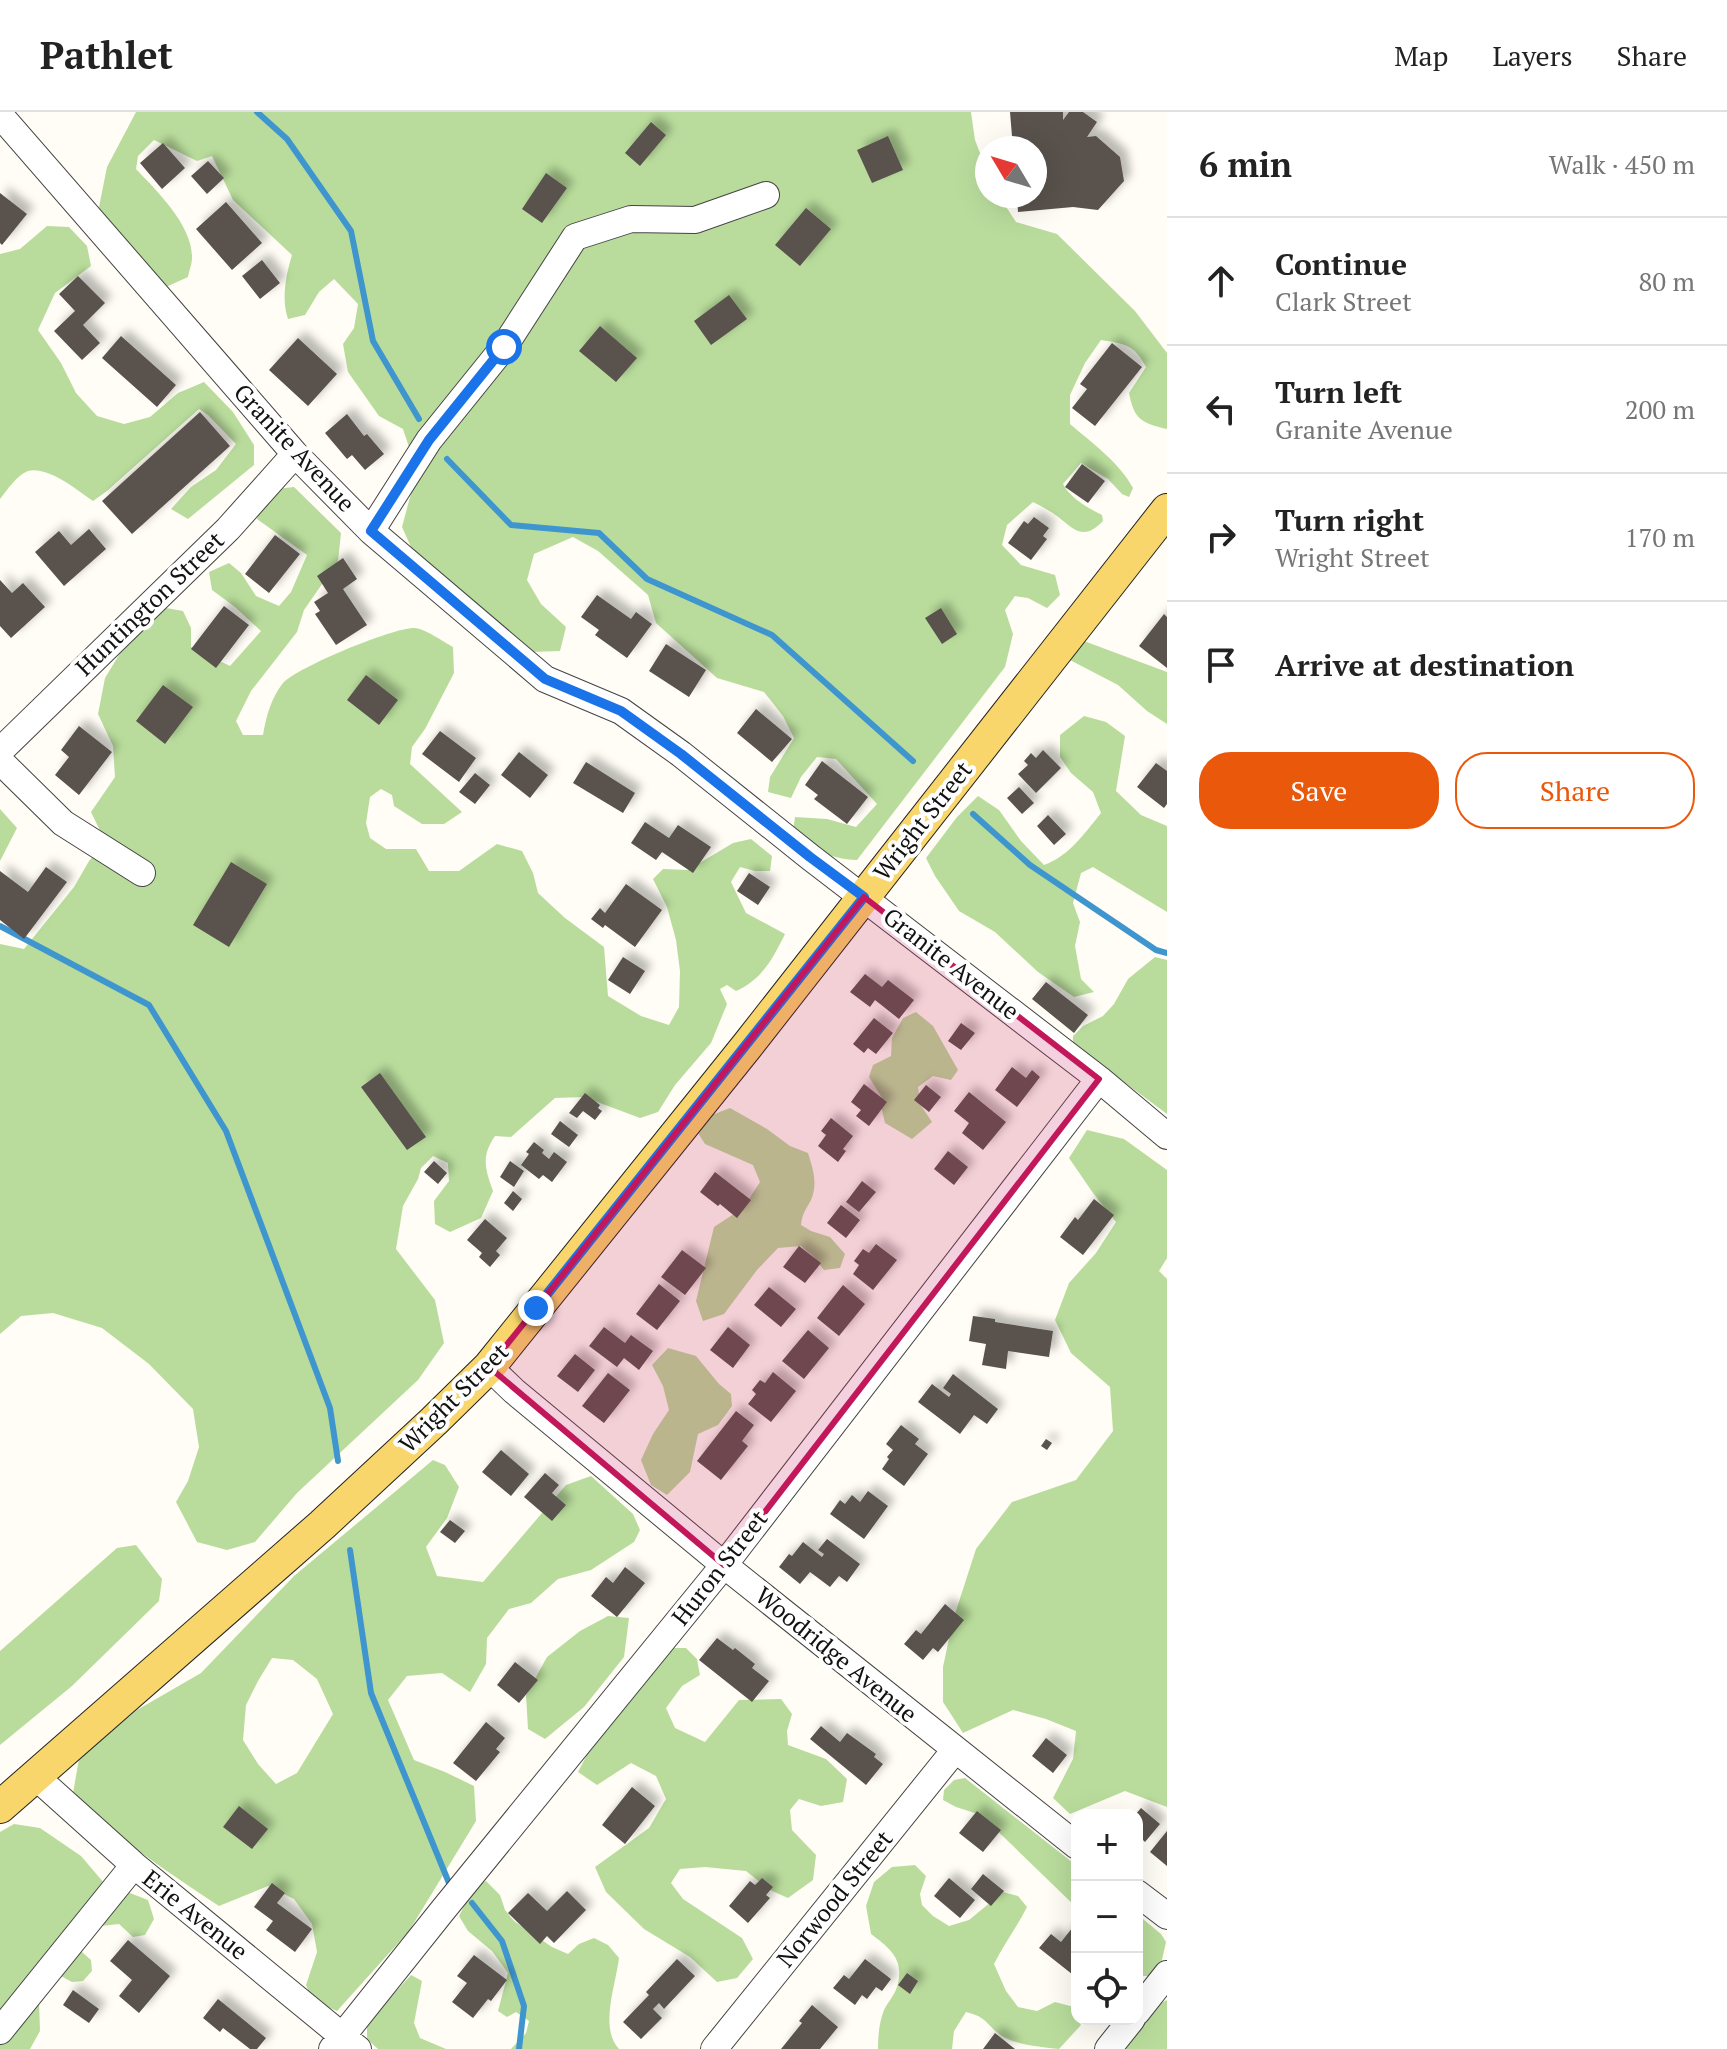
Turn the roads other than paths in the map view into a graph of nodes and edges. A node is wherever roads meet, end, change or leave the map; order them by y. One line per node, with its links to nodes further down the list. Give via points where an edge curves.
1 (0, 115): 3 (street, Granite Avenue)
2 (766, 195): 5 (street, via 695,220 631,219 575,237 504,347 429,440)
3 (295, 454): 5 (street, Granite Avenue); 6 (street, Huntington Street, via 228,529)
4 (1167, 510): 9 (main road, Wright Street)
5 (371, 531): 9 (street, Granite Avenue, via 545,679 621,711)
6 (0, 751)
7 (0, 761): 8 (street, via 63,823)
8 (142, 873)
9 (864, 897): 10 (street, Granite Avenue); 12 (main road, Wright Street)
10 (1099, 1079): 11 (street, Granite Avenue); 13 (street, Huron Street)
11 (1167, 1136)
12 (489, 1367): 13 (street, Woodridge Avenue); 15 (main road, Wright Street, via 322,1525)
13 (724, 1565): 14 (street, Woodridge Avenue); 25 (street, Huron Street, via 443,1910)
14 (955, 1750): 17 (street, Woodridge Avenue); 26 (street, Norwood Street)
15 (35, 1776): 16 (main road, Wright Street); 18 (street, Erie Avenue)
16 (0, 1807)
17 (1071, 1841)
18 (134, 1865): 24 (street); 25 (street, Erie Avenue)
19 (1143, 1898): 20 (street)
20 (1167, 1916)
21 (1167, 1974): 22 (street)
22 (1143, 2004)
23 (1127, 2025): 27 (street)
24 (0, 2031)
25 (344, 2045)
26 (714, 2049)
27 (1108, 2049)

